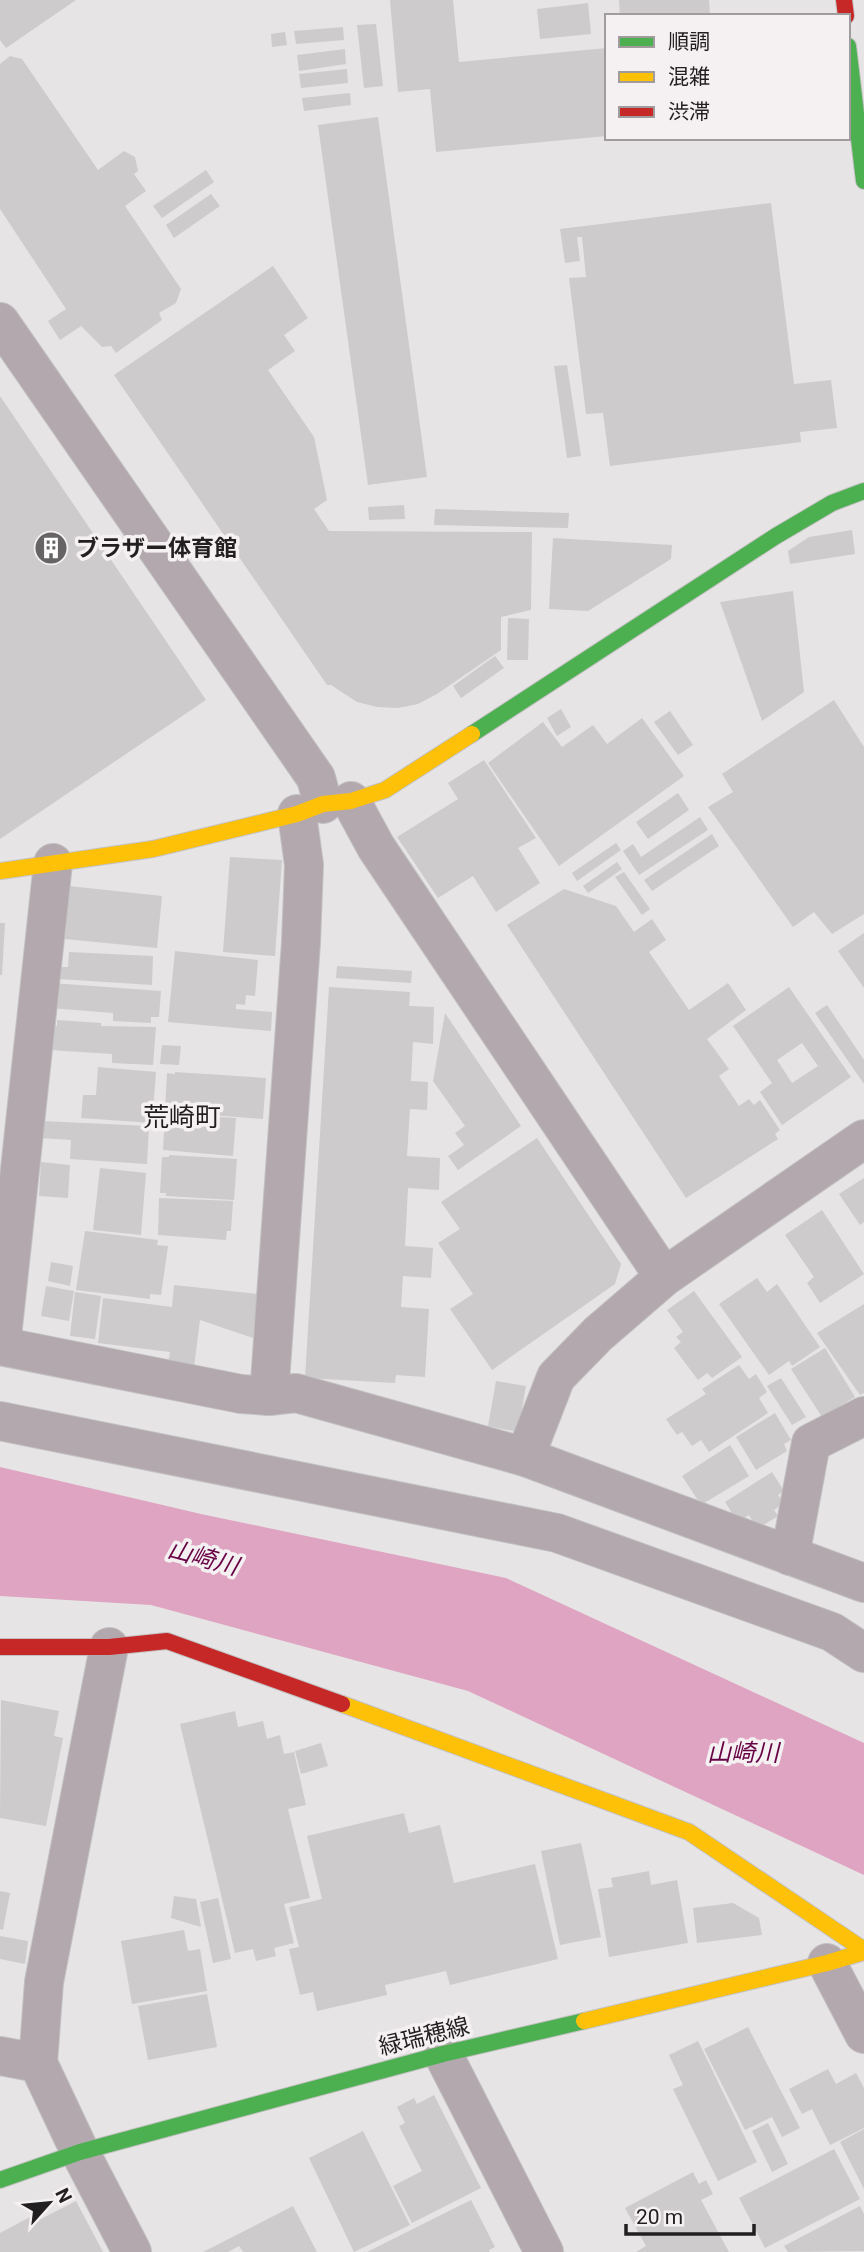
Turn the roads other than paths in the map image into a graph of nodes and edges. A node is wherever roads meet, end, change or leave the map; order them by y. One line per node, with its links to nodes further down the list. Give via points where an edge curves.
1 (850, 63): 2 (street)
2 (864, 181)
3 (0, 322): 5 (street, via 316,778)
4 (864, 491): 5 (street, via 832,503 776,536 385,790)
5 (324, 806): 6 (street, via 153,849); 9 (street, via 376,847); 11 (street, via 304,865)
6 (53, 863): 7 (street); 10 (street)
7 (0, 871)
8 (864, 1139): 9 (street)
9 (664, 1277): 14 (street, via 556,1377)
10 (1, 1346): 11 (street)
11 (269, 1396): 14 (street, via 296,1393)
12 (864, 1416): 15 (street, via 811,1443)
13 (0, 1421): 19 (street, via 557,1533 832,1632)
14 (525, 1457): 15 (street)
15 (790, 1556): 16 (street)
16 (864, 1583)
17 (0, 1647): 18 (street)
18 (108, 1647): 20 (street, via 167,1641 689,1832); 25 (street, via 44,1982)
19 (864, 1653)
20 (864, 1951): 21 (street, 緑瑞穂線)
21 (827, 1963): 22 (street); 23 (street, 緑瑞穂線)
22 (864, 2034)
23 (443, 2054): 26 (street, 緑瑞穂線); 29 (street)
24 (0, 2056): 25 (street)
25 (38, 2063): 26 (street)
26 (80, 2152): 27 (street, 緑瑞穂線); 28 (street)
27 (0, 2180)
28 (132, 2252)
29 (544, 2252)

